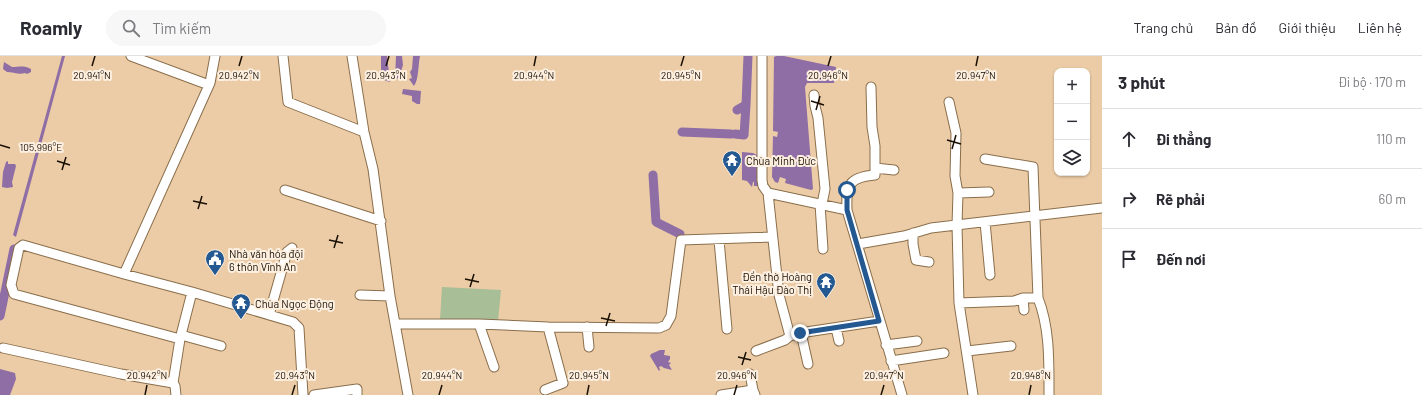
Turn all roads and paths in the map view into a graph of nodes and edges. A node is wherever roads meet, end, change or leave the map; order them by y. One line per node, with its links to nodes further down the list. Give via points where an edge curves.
1 (131, 56): 6 (street)
2 (215, 56): 6 (street)
3 (283, 56): 10 (street, via 288,102)
4 (352, 56): 10 (street)
5 (762, 56): 16 (street, via 762,180)
6 (209, 85): 32 (street)
7 (871, 87): 12 (street)
8 (814, 95): 18 (street, via 825,189)
9 (949, 102): 17 (street, via 956,133 955,176)
10 (364, 132): 22 (street)
11 (985, 159): 21 (street, via 1033,167)
12 (875, 168): 13 (street); 20 (street, via 874,175 854,179 850,183 846,197)
13 (894, 170)
14 (285, 190): 22 (street)
15 (989, 192): 17 (street)
16 (768, 193): 18 (street); 26 (street)
17 (958, 193): 24 (street)
18 (821, 204): 20 (street); 30 (street)
19 (1102, 208): 21 (street)
20 (847, 210): 28 (street)
21 (1036, 216): 23 (street); 38 (street)
22 (381, 221): 36 (street)
23 (985, 222): 24 (street); 33 (street)
24 (957, 225): 25 (street); 39 (street)
25 (914, 233): 28 (street); 31 (street, via 916,260)
26 (772, 237): 27 (street); 50 (street, via 779,295)
27 (719, 240): 46 (street, via 681,240 671,316 666,325 655,328); 48 (street)
28 (858, 244): 42 (street)
29 (292, 248): 41 (street, via 287,252)
30 (823, 249)
31 (929, 262)
32 (124, 274): 34 (street); 51 (street, via 23,245 19,248 11,285 14,294 18,296)
33 (990, 275)
34 (192, 292): 41 (street); 51 (street)
35 (360, 295): 36 (street)
36 (390, 296): 43 (street)
37 (1023, 298): 38 (street); 39 (street, via 1014,301); 40 (street)
38 (1038, 298): 77 (street, via 1046,328)
39 (959, 303): 60 (street)
40 (1024, 310)
41 (269, 314): 70 (street, via 298,326)
42 (879, 321): 47 (street); 54 (street)
43 (395, 324): 44 (street); 73 (street)
44 (479, 324): 45 (street); 64 (street)
45 (548, 327): 46 (street); 67 (street, via 551,350 563,384)
46 (587, 327): 57 (street)
47 (836, 328): 49 (street); 52 (street)
48 (727, 329)
49 (801, 333): 50 (street); 63 (street)
50 (790, 336): 59 (street)
51 (181, 337): 55 (street); 66 (street)
52 (839, 341)
53 (917, 341): 54 (street)
54 (886, 345): 62 (street)
55 (221, 346)
56 (1011, 346): 60 (street)
57 (589, 347)
58 (3, 348): 66 (street)
59 (756, 351)
60 (967, 351): 76 (street)
61 (944, 353): 62 (street)
62 (891, 362): 75 (street)
63 (808, 364)
64 (494, 367)
65 (750, 374): 68 (street)
66 (173, 383): 69 (street)
67 (545, 390)
68 (754, 393): 74 (street)
69 (176, 395)
70 (303, 395)
71 (314, 395): 72 (street, via 357,389)
72 (357, 395)
73 (408, 395)
74 (721, 395)
75 (902, 395)
76 (973, 395)
77 (1049, 395)

